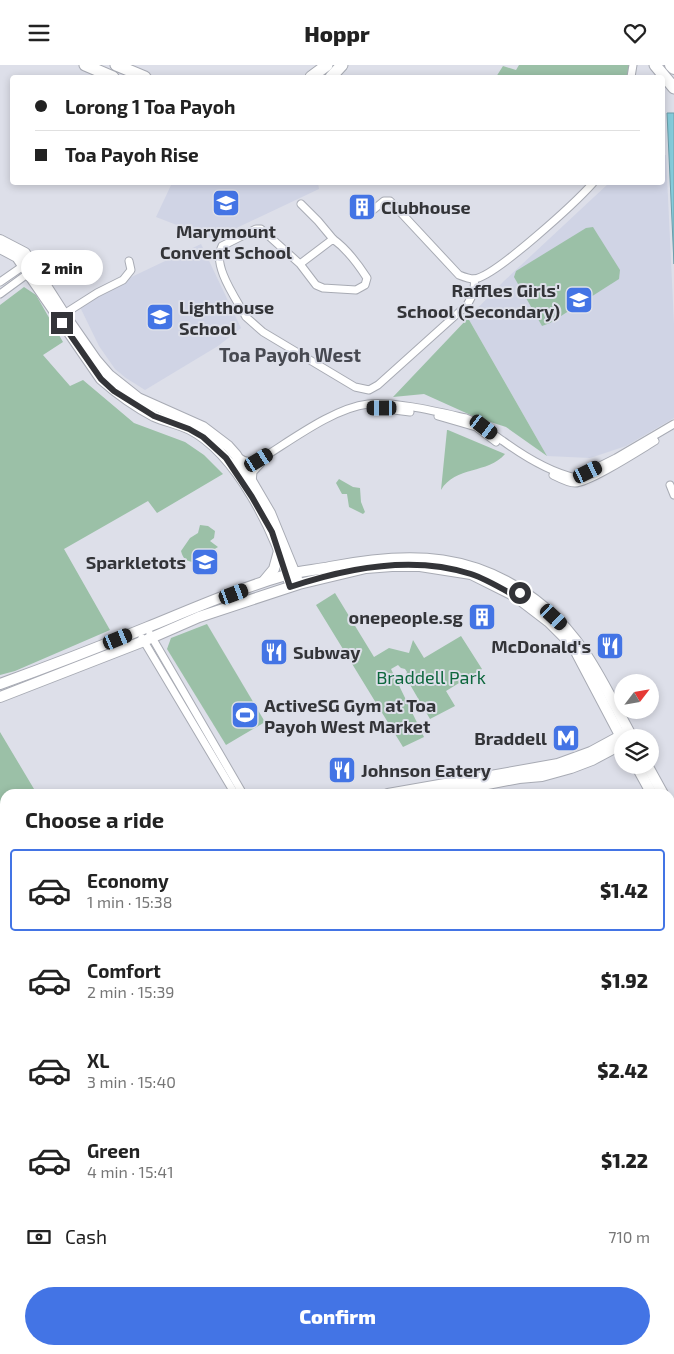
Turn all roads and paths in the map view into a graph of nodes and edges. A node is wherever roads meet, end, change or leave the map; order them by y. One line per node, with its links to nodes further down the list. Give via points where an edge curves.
1 (85, 65): 8 (main road)
2 (116, 65): 9 (main road)
3 (327, 65): 10 (main road)
4 (342, 65): 11 (main road)
5 (655, 65): 12 (main road)
6 (671, 65): 7 (highway)
7 (674, 68)
8 (108, 75)
9 (140, 75)
10 (314, 75)
11 (333, 75)
12 (663, 75)
13 (665, 77): 14 (main road)
14 (674, 88)
15 (591, 185): 24 (street, via 512,256)
16 (301, 204): 18 (street)
17 (368, 214): 24 (street, via 384,201 390,201 460,275)
18 (333, 239): 22 (street); 22 (street, via 367,278 361,288 323,288 316,285)
19 (0, 240): 23 (main road, via 24,253)
20 (0, 248): 23 (main road)
21 (129, 261): 28 (street, via 131,270 123,280)
22 (300, 264): 24 (street, via 267,233 258,229 222,246 220,251 223,275 250,322 262,333 355,387 369,390 467,305 475,285)
23 (29, 267): 25 (street); 26 (street); 27 (main road)
24 (474, 279)
25 (0, 282)
26 (0, 294)
27 (51, 300): 28 (main road); 36 (main road, via 101,379 114,391 154,416 189,429 217,448 230,463)
28 (64, 314): 32 (main road, via 96,359 120,385 152,405 203,427 220,438)
29 (341, 414): 30 (street, via 366,404 382,403 466,417 478,422 527,458 576,478); 31 (street, via 364,408 382,408 468,424 528,463 574,483 614,465); 32 (street, via 259,460 246,461); 33 (street, via 261,463 253,472)
30 (674, 424)
31 (674, 429)
32 (236, 455): 33 (main road)
33 (252, 482): 36 (main road, via 270,513)
34 (670, 485): 35 (street)
35 (674, 495)
36 (282, 548): 37 (main road); 38 (main road); 39 (main road, via 274,569)
37 (312, 570): 38 (main road); 41 (main road, via 373,559 416,557 476,567)
38 (291, 574): 39 (main road); 40 (main road)
39 (264, 582): 42 (main road)
40 (295, 586): 41 (main road, via 366,568 392,565 471,574); 43 (main road, via 200,617)
41 (518, 593): 46 (main road, via 573,646)
42 (142, 629): 43 (street); 44 (main road, via 100,642)
43 (148, 639): 45 (main road); 51 (street)
44 (0, 684)
45 (0, 697)
46 (620, 729)
47 (614, 743): 52 (main road, via 558,764)
48 (614, 745): 53 (main road, via 572,768)
49 (641, 774): 54 (main road)
50 (653, 774): 55 (main road)
51 (236, 789)
52 (425, 789)
53 (462, 789)
54 (649, 789)
55 (660, 789)

